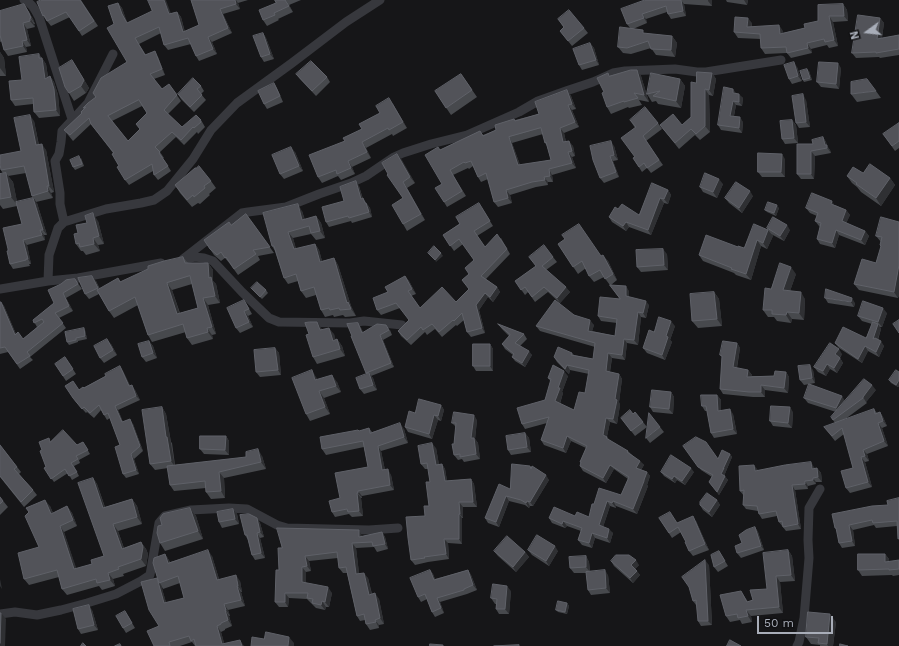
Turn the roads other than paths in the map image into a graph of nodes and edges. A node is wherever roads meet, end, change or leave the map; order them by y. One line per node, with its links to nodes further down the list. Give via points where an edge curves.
1 (24, 0): 5 (street, via 34,7 39,18)
2 (380, 0): 6 (street, via 346,22 237,103 211,130 193,159 167,191 154,200 106,209)
3 (113, 54): 5 (street, via 88,103)
4 (782, 60): 7 (street, via 706,72 675,69 613,73 538,101 467,135 403,152 351,183 286,207 242,214)
5 (72, 119): 6 (street, via 62,131 59,154 55,161)
6 (64, 222): 8 (street, via 58,228 50,256)
7 (183, 259): 8 (street); 10 (street, via 195,257 213,261 269,318 279,322 364,321)
8 (48, 281): 9 (street)
9 (0, 290)
10 (402, 325)
11 (820, 489): 14 (street, via 809,508 805,610)
12 (398, 528): 13 (street, via 288,528 277,525 248,509 191,510 165,516 159,523 150,575 141,581 116,594 61,610 38,614)
13 (0, 614)
14 (797, 646)

